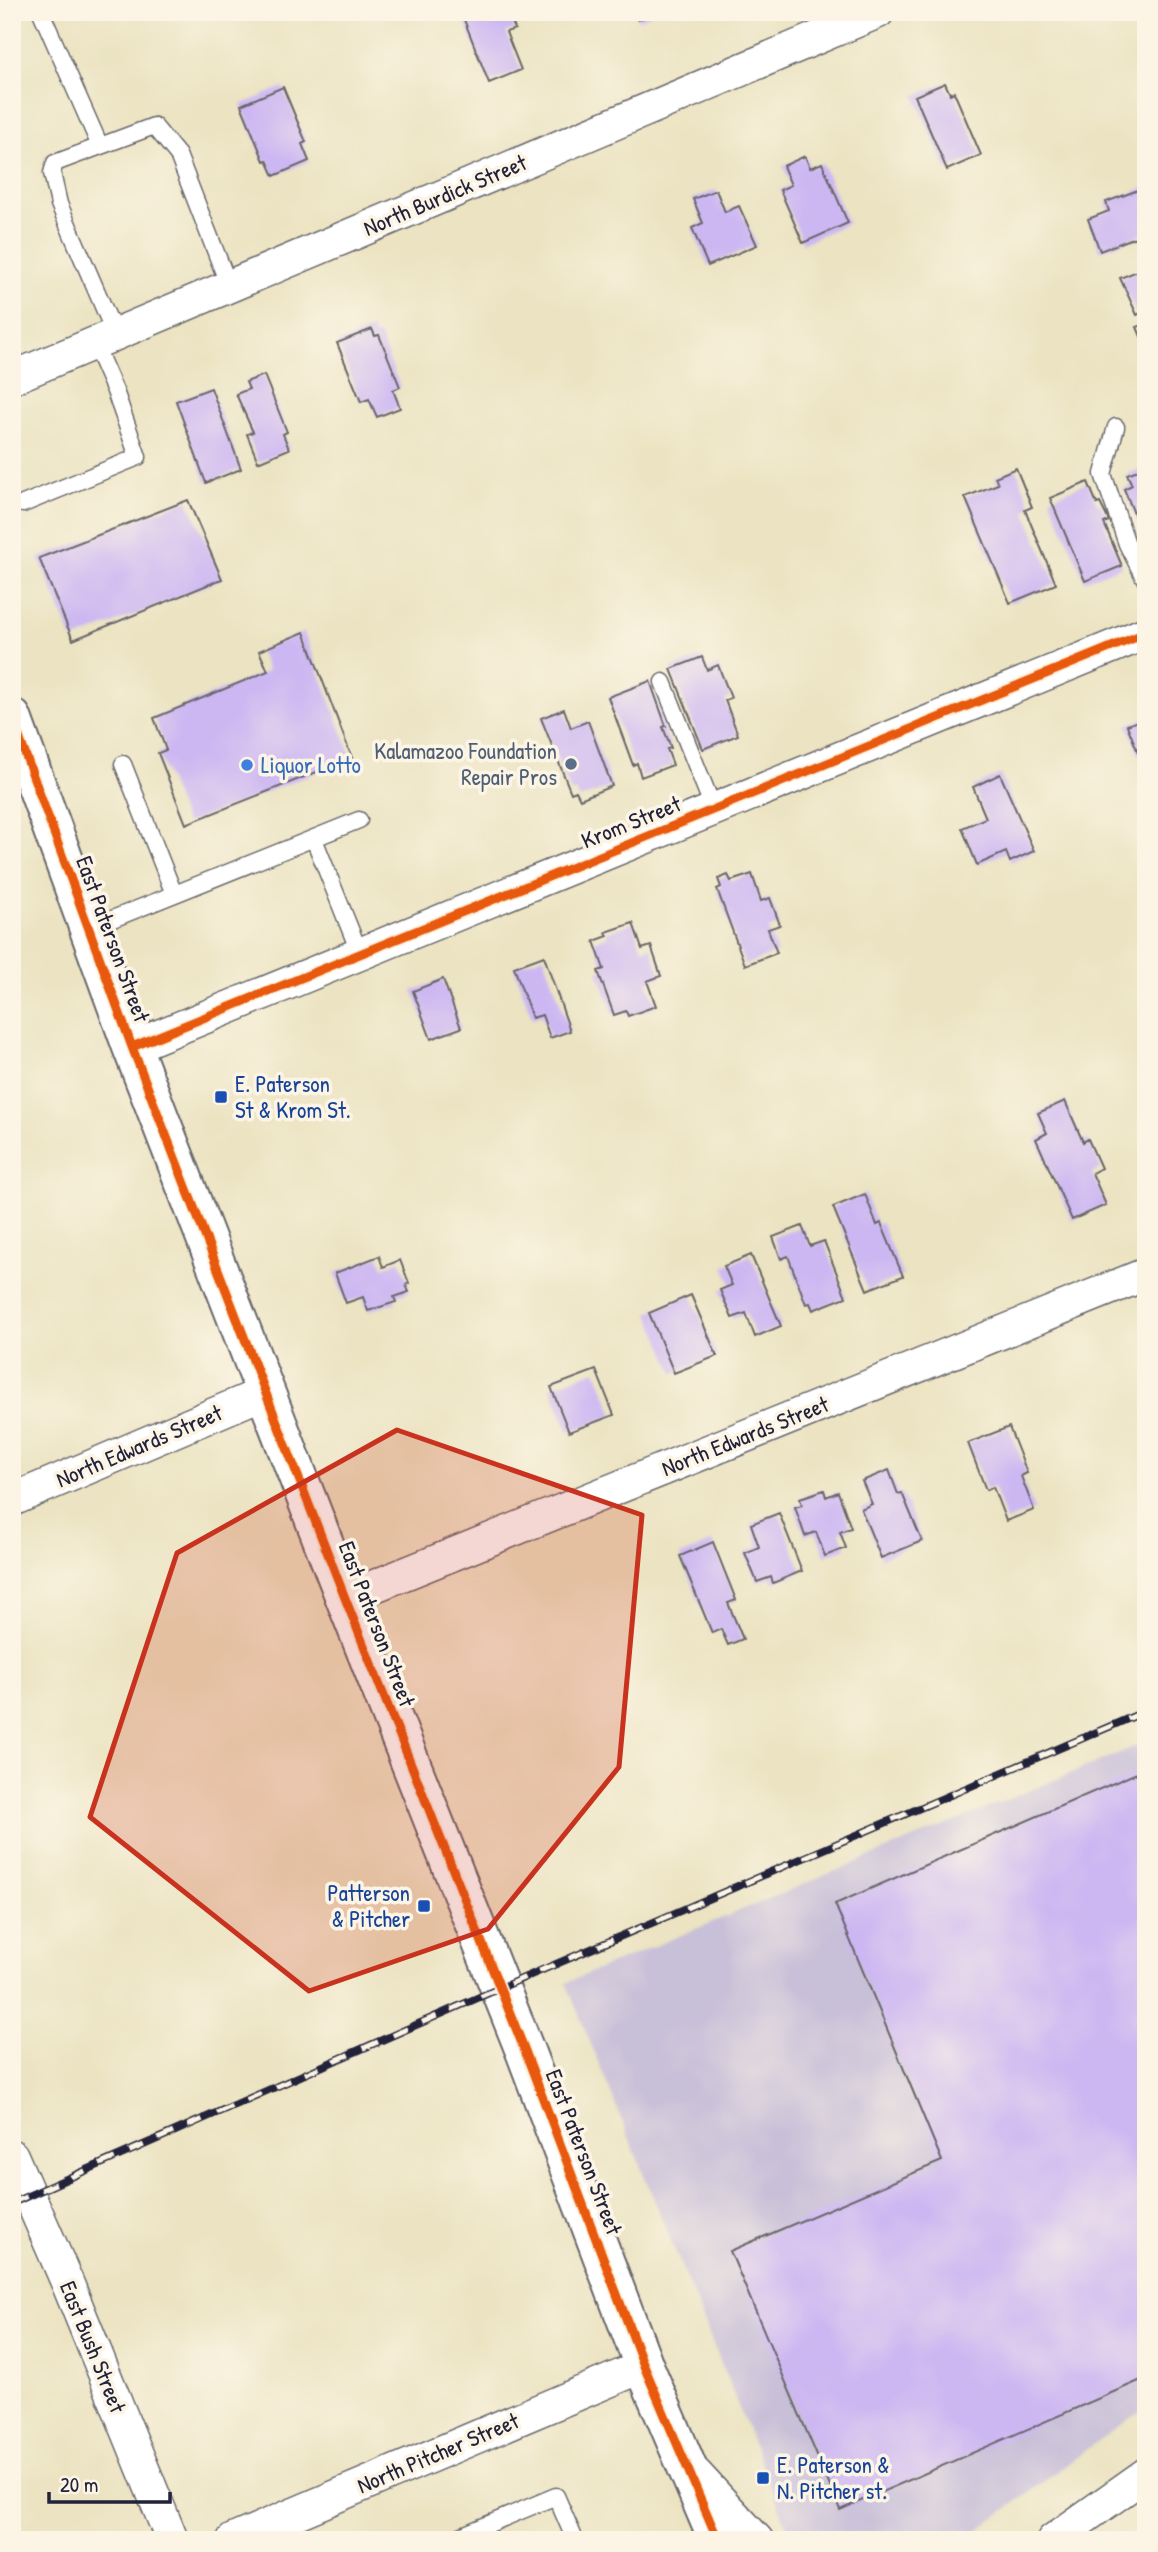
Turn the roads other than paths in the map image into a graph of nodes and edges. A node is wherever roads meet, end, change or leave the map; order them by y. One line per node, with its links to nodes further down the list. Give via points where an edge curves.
1 (41, 12): 3 (lane)
2 (878, 12): 4 (street, North Burdick Street)
3 (100, 146): 4 (lane, via 153,126 178,155); 5 (lane, via 55,163 52,173)
4 (229, 286): 5 (street, North Burdick Street)
5 (105, 339): 6 (street, North Burdick Street); 8 (lane, via 115,391 138,457)
6 (12, 378)
7 (1115, 427): 9 (lane, via 1103,474 1127,544)
8 (23, 504)
9 (1146, 581)
10 (1146, 634): 14 (street, Krom Street)
11 (663, 682): 14 (lane)
12 (12, 718): 18 (street, East Paterson Street)
13 (123, 764): 17 (lane)
14 (713, 810): 19 (street, Krom Street)
15 (359, 820): 16 (lane)
16 (314, 839): 17 (lane); 19 (lane)
17 (174, 894): 18 (lane)
18 (90, 928): 20 (street, East Paterson Street)
19 (360, 954): 20 (street, Krom Street)
20 (132, 1048): 22 (street, East Paterson Street)
21 (1146, 1274): 24 (street, North Edwards Street)
22 (266, 1392): 23 (street, North Edwards Street); 24 (street, East Paterson Street)
23 (12, 1500)
24 (345, 1598): 26 (street, East Paterson Street)
25 (12, 2156): 29 (street, East Bush Street)
26 (644, 2366): 27 (street, East Paterson Street); 30 (street, North Pitcher Street)
27 (685, 2462): 33 (street, East Paterson Street); 34 (street)
28 (1146, 2474): 35 (street)
29 (172, 2540)
30 (233, 2540)
31 (451, 2540): 32 (lane, via 556,2496)
32 (575, 2540)
33 (718, 2540)
34 (757, 2540)
35 (1053, 2540)

